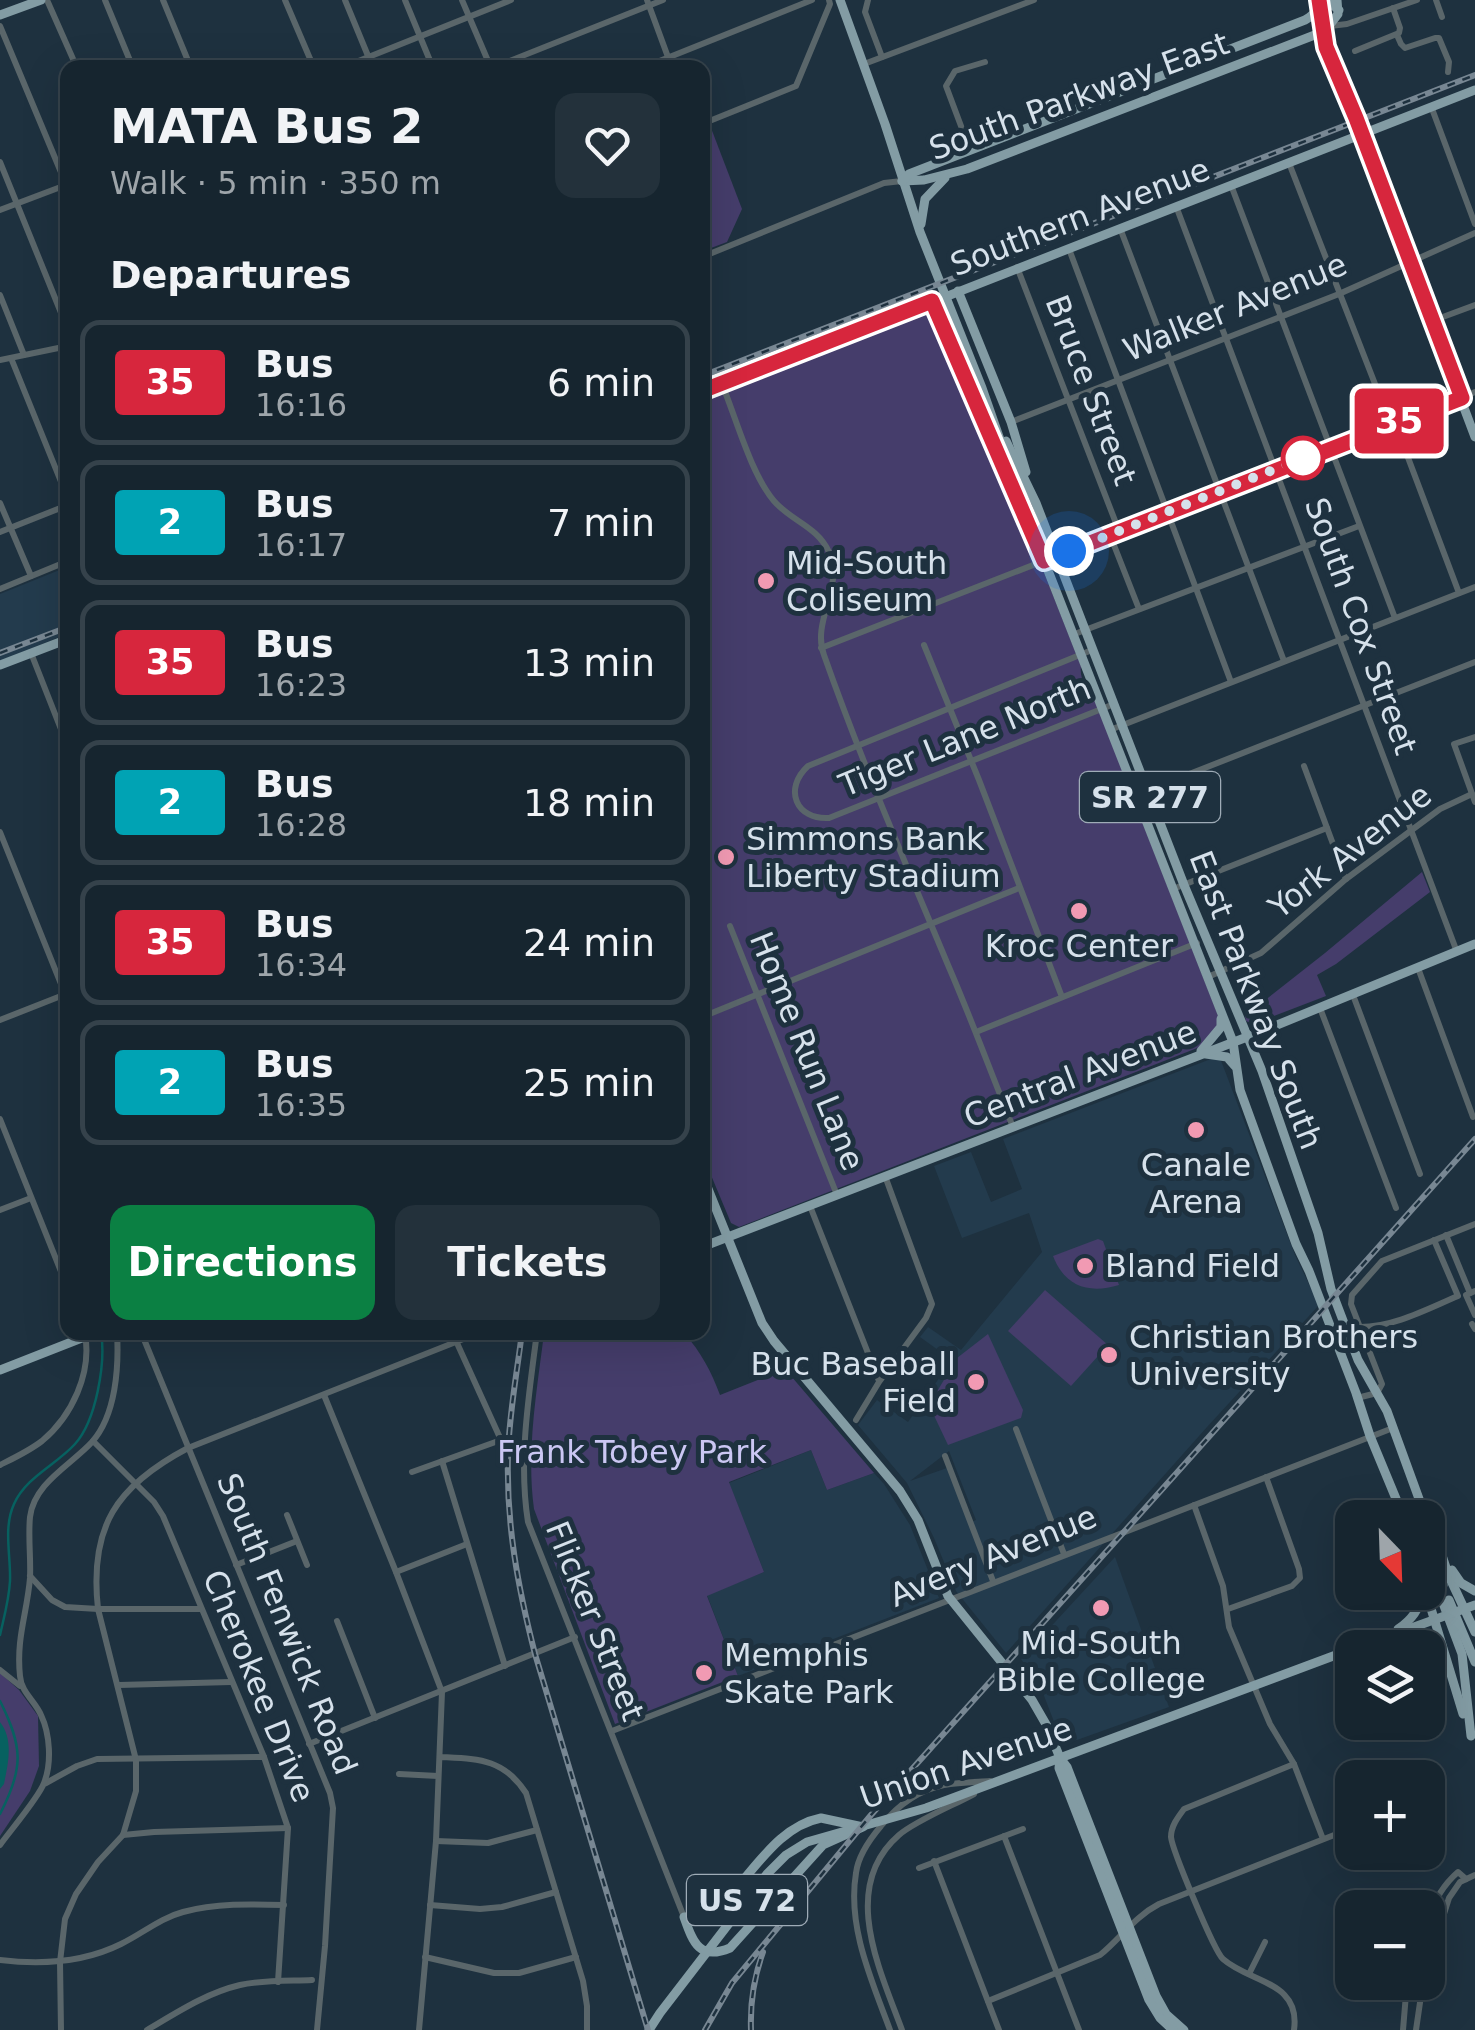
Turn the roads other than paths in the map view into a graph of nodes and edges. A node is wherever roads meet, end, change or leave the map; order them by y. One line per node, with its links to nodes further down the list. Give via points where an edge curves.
1 (44, 0): 17 (main road); 35 (street)
2 (106, 0): 36 (street)
3 (163, 0): 37 (street)
4 (285, 0): 38 (street)
5 (345, 0): 32 (street)
6 (405, 0): 30 (street)
7 (462, 0): 24 (street)
8 (512, 0): 24 (street)
9 (663, 0): 18 (street)
10 (812, 0): 33 (street)
11 (828, 0): 52 (street, via 796,86)
12 (840, 0): 47 (main road, SR 277)
13 (868, 0): 34 (street, via 865,12)
14 (1034, 0): 19 (street)
15 (1416, 0): 22 (street)
16 (1436, 0): 25 (street)
17 (27, 2): 23 (main road)
18 (648, 3): 33 (street); 43 (street)
19 (1014, 4): 34 (street)
20 (1320, 4): 21 (main road, South Parkway East); 28 (main road); 51 (main road, South Parkway East, via 1305,20)
21 (1338, 8): 26 (street, via 1344,19); 28 (main road)
22 (1393, 8): 26 (street); 29 (street)
23 (0, 16)
24 (469, 16): 30 (street); 42 (street)
25 (1442, 17)
26 (1354, 20): 28 (street)
27 (0, 26): 58 (street)
28 (1328, 28): 53 (main road, South Parkway East); 54 (main road, via 1326,47)
29 (1398, 35): 31 (street); 48 (street, via 1405,48 1439,38)
30 (420, 36): 32 (street); 41 (street)
31 (1354, 51)
32 (368, 57): 39 (street); 40 (street)
33 (668, 57): 44 (street); 45 (street)
34 (882, 57): 47 (street)
35 (73, 60)
36 (130, 60)
37 (187, 60)
38 (311, 60)
39 (361, 60)
40 (369, 60)
41 (430, 60)
42 (488, 60)
43 (510, 60)
44 (661, 60)
45 (669, 60)
46 (984, 62): 55 (street, via 955,71 946,86)
47 (864, 64): 60 (main road, SR 277)
48 (1448, 72)
49 (1475, 90): 50 (main road, Southern Avenue)
50 (1431, 106): 54 (main road, Southern Avenue); 66 (street)
51 (1070, 112): 53 (main road); 55 (main road, South Parkway East)
52 (710, 121)
53 (1076, 127): 59 (main road, South Parkway East)
54 (1361, 133): 57 (main road, Southern Avenue); 72 (main road)
55 (970, 150): 60 (main road, South Parkway East)
56 (0, 162): 63 (street)
57 (1289, 162): 61 (main road, Southern Avenue); 75 (street)
58 (60, 169)
59 (950, 175): 60 (main road, South Parkway East); 68 (main road, via 925,199)
60 (902, 181): 68 (main road, East Parkway South / SR 277); 71 (street)
61 (1231, 185): 64 (main road, Southern Avenue); 80 (street)
62 (60, 188): 63 (street)
63 (16, 204): 65 (street); 79 (street)
64 (1176, 206): 67 (main road, Southern Avenue); 82 (street, South Cox Street)
65 (0, 210)
66 (1475, 224)
67 (1120, 228): 70 (main road, Southern Avenue); 87 (street)
68 (920, 232): 91 (main road, East Parkway South / SR 277)
69 (1475, 233): 72 (street, Walker Avenue)
70 (1068, 248): 73 (main road, Southern Avenue); 88 (street)
71 (710, 253)
72 (1410, 262): 75 (street, Walker Avenue); 81 (main road)
73 (1017, 267): 74 (main road, Southern Avenue); 94 (street, Bruce Street)
74 (958, 290): 77 (main road, Southern Avenue); 95 (main road)
75 (1339, 294): 80 (street, Walker Avenue); 96 (street)
76 (0, 295): 84 (street)
77 (932, 301): 89 (main road, Southern Avenue); 106 (main road)
78 (1475, 305): 81 (street)
79 (60, 311)
80 (1282, 316): 82 (street, Walker Avenue); 98 (street)
81 (1432, 321): 93 (main road)
82 (1227, 338): 87 (street, Walker Avenue); 99 (street, South Cox Street)
83 (60, 348): 84 (street)
84 (24, 355): 85 (street)
85 (10, 358): 86 (street); 100 (street)
86 (0, 360)
87 (1170, 360): 88 (street, Walker Avenue); 101 (street)
88 (1118, 380): 94 (street, Walker Avenue); 105 (street)
89 (722, 384): 90 (main road, Southern Avenue); 129 (street, via 764,486 828,550 834,582)
90 (710, 389)
91 (982, 390): 103 (main road, East Parkway South / SR 277); 106 (main road, East Parkway South / SR 277)
92 (1475, 392): 93 (street)
93 (1462, 398): 96 (street); 97 (main road)
94 (1068, 399): 95 (street, Walker Avenue); 109 (street, Bruce Street)
95 (1011, 422): 103 (main road)
96 (1391, 425): 98 (street); 121 (street)
97 (1475, 437)
98 (1331, 448): 99 (street); 107 (street)
99 (1276, 469): 101 (street); 112 (street, South Cox Street)
100 (60, 482)
101 (1221, 492): 105 (street); 116 (street)
102 (0, 503): 108 (street)
103 (1036, 504): 113 (main road, East Parkway South / SR 277)
104 (60, 506): 108 (street)
105 (1169, 512): 109 (street); 120 (street)
106 (1027, 517): 114 (main road, East Parkway South / SR 277)
107 (1359, 526): 112 (street); 123 (street)
108 (10, 528): 110 (street); 117 (street)
109 (1119, 531): 111 (street)
110 (0, 532)
111 (1110, 535): 113 (street); 122 (street, Bruce Street)
112 (1304, 546): 116 (street); 126 (street, South Cox Street)
113 (1056, 556): 114 (street); 124 (main road, East Parkway South / SR 277)
114 (1044, 561): 125 (main road, East Parkway South / SR 277); 129 (street)
115 (60, 564): 117 (street)
116 (1249, 568): 120 (street); 133 (street)
117 (31, 576): 119 (street)
118 (1475, 587): 121 (street)
119 (0, 588)
120 (1196, 588): 122 (street); 136 (street)
121 (1459, 593): 123 (street)
122 (1140, 609): 124 (street)
123 (1396, 618): 126 (street)
124 (1084, 630): 125 (street); 130 (main road, East Parkway South / SR 277)
125 (1072, 635): 132 (main road, East Parkway South / SR 277)
126 (1340, 640): 133 (street); 138 (street, South Cox Street)
127 (60, 642): 131 (main road)
128 (924, 645): 139 (street)
129 (822, 648): 145 (street)
130 (1092, 650): 132 (street); 137 (main road, East Parkway South / SR 277)
131 (31, 654): 135 (main road); 142 (street)
132 (1080, 655): 139 (street); 140 (main road, East Parkway South / SR 277)
133 (1284, 661): 136 (street)
134 (1475, 662): 138 (street)
135 (0, 665)
136 (1232, 682): 141 (street)
137 (1114, 704): 140 (street, Tiger Lane North); 141 (main road, East Parkway South / SR 277)
138 (1364, 704): 148 (street); 153 (street, South Cox Street)
139 (950, 708): 145 (street); 146 (street)
140 (1101, 709): 143 (main road, East Parkway South / SR 277); 146 (street, Tiger Lane North)
141 (1122, 725): 143 (street); 148 (main road, East Parkway South / SR 277)
142 (60, 727)
143 (1110, 730): 149 (main road, East Parkway South / SR 277)
144 (1475, 736): 151 (street, via 1454,744)
145 (857, 745): 150 (street); 150 (street, Tiger Lane North, via 804,770 797,801 823,819)
146 (972, 761): 150 (street, Tiger Lane North); 157 (street)
147 (1304, 766): 152 (street)
148 (1148, 790): 149 (street); 156 (main road, East Parkway South / SR 277)
149 (1136, 794): 158 (main road, East Parkway South / SR 277)
150 (879, 798): 159 (street)
151 (1474, 798): 153 (street, York Avenue)
152 (1326, 828): 155 (street); 156 (street)
153 (1410, 831): 155 (street, York Avenue); 164 (street, South Cox Street)
154 (0, 832): 168 (street)
155 (1346, 879): 166 (street, York Avenue, via 1260,953)
156 (1184, 885): 158 (street); 161 (main road, East Parkway South / SR 277)
157 (1019, 888): 159 (street); 172 (street)
158 (1173, 890): 162 (main road, East Parkway South / SR 277)
159 (931, 923): 169 (street); 177 (street)
160 (730, 926): 169 (street, Home Run Lane)
161 (1206, 940): 162 (street); 166 (main road, East Parkway South / SR 277)
162 (1195, 944): 167 (main road, East Parkway South / SR 277); 172 (street)
163 (1475, 944): 164 (main road, Central Avenue)
164 (1457, 952): 165 (main road, Central Avenue)
165 (1418, 968): 170 (main road, Central Avenue); 182 (street)
166 (1220, 971): 167 (street, York Avenue); 178 (main road, East Parkway South / SR 277)
167 (1207, 977): 174 (main road, East Parkway South / SR 277)
168 (60, 979)
169 (756, 995): 175 (street); 188 (street, Home Run Lane)
170 (1352, 995): 173 (main road, Central Avenue); 185 (street)
171 (60, 996): 176 (street)
172 (1062, 996): 177 (street)
173 (1320, 1008): 178 (main road, Central Avenue); 191 (street)
174 (1221, 1011): 179 (main road, East Parkway South / SR 277); 180 (main road, via 1222,1026)
175 (710, 1014)
176 (0, 1020)
177 (976, 1032): 184 (street)
178 (1248, 1036): 179 (main road, Central Avenue); 212 (main road, East Parkway South / SR 277, via 1318,1233 1331,1290)
179 (1233, 1042): 180 (main road, Central Avenue); 181 (main road, East Parkway South / SR 277)
180 (1198, 1055): 181 (main road, via 1227,1056); 184 (main road, Central Avenue)
181 (1236, 1068): 214 (main road, East Parkway South / SR 277)
182 (1473, 1118)
183 (0, 1119): 189 (street)
184 (1013, 1127): 186 (main road, Central Avenue)
185 (1420, 1174)
186 (885, 1176): 188 (main road, Central Avenue); 211 (street, via 932,1304)
187 (710, 1193): 195 (main road)
188 (836, 1195): 190 (main road, Central Avenue)
189 (31, 1198): 192 (street); 198 (street)
190 (810, 1206): 195 (main road, Central Avenue); 211 (street)
191 (1396, 1208)
192 (0, 1210)
193 (1475, 1224): 194 (street)
194 (1446, 1235): 196 (street); 199 (street)
195 (729, 1237): 197 (main road, Central Avenue); 243 (main road, via 762,1324 900,1491)
196 (1434, 1240): 199 (street); 201 (street, via 1374,1268 1352,1295)
197 (710, 1244)
198 (60, 1269)
199 (1467, 1294): 200 (street); 201 (street)
200 (1474, 1323)
201 (1360, 1328): 212 (street, via 1382,1384)
202 (74, 1340): 210 (main road)
203 (86, 1340): 223 (street, via 76,1398 60,1422)
204 (118, 1340): 219 (street, via 113,1395)
205 (144, 1340): 220 (street, South Fenwick Road)
206 (455, 1340): 209 (street)
207 (463, 1340): 209 (street)
208 (536, 1340): 256 (street, Flicker Street, via 523,1493 528,1522)
209 (456, 1343): 213 (street); 222 (street, via 501,1440)
210 (0, 1370)
211 (879, 1382): 215 (street)
212 (1377, 1393): 214 (street); 216 (main road, East Parkway South / SR 277)
213 (324, 1394): 220 (street); 238 (street)
214 (1357, 1398): 218 (main road, East Parkway South / SR 277)
215 (856, 1420)
216 (1393, 1428): 218 (street, Avery Avenue); 228 (main road, East Parkway South / SR 277)
217 (1016, 1429): 233 (street)
218 (1370, 1436): 225 (street, Avery Avenue); 227 (main road, East Parkway South / SR 277)
219 (93, 1440): 226 (street, Cherokee Drive); 239 (street, via 37,1496 30,1513)
220 (188, 1448): 226 (street); 235 (street, South Fenwick Road)
221 (945, 1456): 240 (street)
222 (442, 1461): 224 (street); 232 (street)
223 (0, 1465)
224 (412, 1472)
225 (1266, 1477): 229 (street, Avery Avenue); 246 (street, via 1300,1578)
226 (134, 1484): 245 (street, Cherokee Drive, via 164,1516); 248 (street, via 106,1526 96,1556)
227 (1397, 1500)
228 (1422, 1500)
229 (1194, 1505): 233 (street, Avery Avenue); 246 (street)
230 (287, 1516): 231 (street)
231 (297, 1541): 235 (street); 236 (street)
232 (467, 1544): 238 (street); 260 (street)
233 (1064, 1554): 240 (street, Avery Avenue)
234 (1445, 1556): 242 (main road, via 1454,1576)
235 (236, 1564): 270 (street, South Fenwick Road)
236 (307, 1565)
237 (1445, 1568): 244 (main road)
238 (396, 1572): 266 (street)
239 (30, 1576): 248 (street, via 66,1607); 264 (street, via 19,1634)
240 (993, 1581): 243 (street, Avery Avenue)
241 (1445, 1589): 259 (main road, East Parkway South / SR 277)
242 (1475, 1591)
243 (951, 1600): 268 (street, Avery Avenue); 274 (main road, via 1028,1696)
244 (1466, 1608): 251 (main road, Union Avenue); 255 (main road)
245 (201, 1609): 248 (street); 262 (street, Cherokee Drive)
246 (1228, 1609): 265 (street)
247 (1445, 1609): 269 (main road, via 1462,1654)
248 (98, 1610): 263 (street)
249 (1416, 1610): 253 (main road)
250 (1433, 1610): 251 (main road)
251 (1437, 1618): 254 (main road, Union Avenue / US 72); 258 (main road)
252 (337, 1621): 267 (street)
253 (1397, 1630)
254 (1403, 1630)
255 (1475, 1632)
256 (576, 1637): 260 (street); 268 (street, Flicker Street)
257 (1335, 1655): 265 (main road, Union Avenue / US 72)
258 (1447, 1660): 269 (main road)
259 (1475, 1662)
260 (506, 1666): 266 (street)
261 (0, 1670): 264 (street)
262 (231, 1682): 263 (street); 272 (street, Cherokee Drive)
263 (119, 1685): 275 (street)
264 (20, 1686): 280 (street, via 42,1716 48,1739)
265 (1253, 1686): 274 (main road, Union Avenue / US 72); 276 (street)
266 (442, 1692): 267 (street); 273 (street)
267 (375, 1718): 270 (street)
268 (612, 1730): 303 (street, Flicker Street)
269 (1471, 1736): 271 (main road)
270 (308, 1744): 322 (street, South Fenwick Road, via 333,1808)
271 (1475, 1750)
272 (264, 1757): 275 (street); 282 (street, Cherokee Drive)
273 (440, 1757): 278 (street); 284 (street, via 496,1764 516,1777)
274 (1060, 1758): 279 (main road, Union Avenue / US 72); 304 (main road)
275 (136, 1760): 280 (street, via 97,1759); 286 (street, via 136,1791)
276 (1294, 1764): 288 (street); 295 (street, via 1184,1809 1171,1839)
277 (399, 1774): 278 (street)
278 (438, 1776): 289 (street)
279 (996, 1780): 281 (main road, Union Avenue / US 72); 298 (street, via 946,1784 898,1808 869,1840 856,1870); 299 (street, via 902,1832 877,1863)
280 (44, 1784): 290 (street)
281 (862, 1827): 303 (main road, via 821,1818 802,1822 723,1903 704,1917); 303 (main road, via 823,1845 730,1948 705,1951 693,1941); 325 (main road, Union Avenue / US 72, via 786,1855)
282 (288, 1828): 286 (street); 300 (street, Cherokee Drive)
283 (1023, 1829): 287 (street)
284 (537, 1830): 289 (street, via 488,1843); 297 (street)
285 (1335, 1834): 288 (street)
286 (123, 1835): 310 (street, via 76,1894)
287 (1004, 1836): 291 (street); 311 (street)
288 (1323, 1839): 295 (street)
289 (436, 1841): 301 (street)
290 (0, 1845)
291 (934, 1861): 292 (street); 319 (street)
292 (919, 1868)
293 (1475, 1876): 294 (street)
294 (1466, 1879): 296 (street, via 1458,1872); 302 (street)
295 (1192, 1890): 304 (street, via 1142,1912); 312 (street, via 1219,1955)
296 (1442, 1890)
297 (556, 1892): 301 (street, via 502,1908); 308 (street)
298 (855, 1894): 299 (street); 316 (street)
299 (868, 1894): 315 (street, via 867,1920)
300 (284, 1905): 310 (street, via 180,1912 123,1944); 314 (street, Cherokee Drive)
301 (430, 1905): 307 (street)
302 (1445, 1911)
303 (684, 1916)
304 (1126, 1929): 306 (main road); 311 (street, via 1100,1955)
305 (1265, 1942): 312 (street)
306 (1133, 1948): 330 (main road, via 1149,2000); 331 (main road, via 1166,2014)
307 (425, 1957): 308 (street, via 519,1973); 323 (street)
308 (576, 1957): 324 (street)
309 (0, 1960): 310 (street)
310 (60, 1962): 320 (street)
311 (1056, 1972): 319 (street); 329 (street)
312 (1250, 1974): 332 (street, via 1288,1998)
313 (312, 1980): 314 (street)
314 (278, 1982): 321 (street, via 218,1992)
315 (885, 1985): 316 (street); 327 (street)
316 (875, 1988): 326 (street)
317 (1406, 2000): 333 (street)
318 (1420, 2000): 334 (street)
319 (988, 2001): 328 (street)
320 (61, 2030)
321 (147, 2030)
322 (317, 2030)
323 (419, 2030)
324 (587, 2030)
325 (646, 2030)
326 (890, 2030)
327 (902, 2030)
328 (999, 2030)
329 (1079, 2030)
330 (1172, 2030)
331 (1184, 2030)
332 (1294, 2030)
333 (1404, 2030)
334 (1416, 2030)

